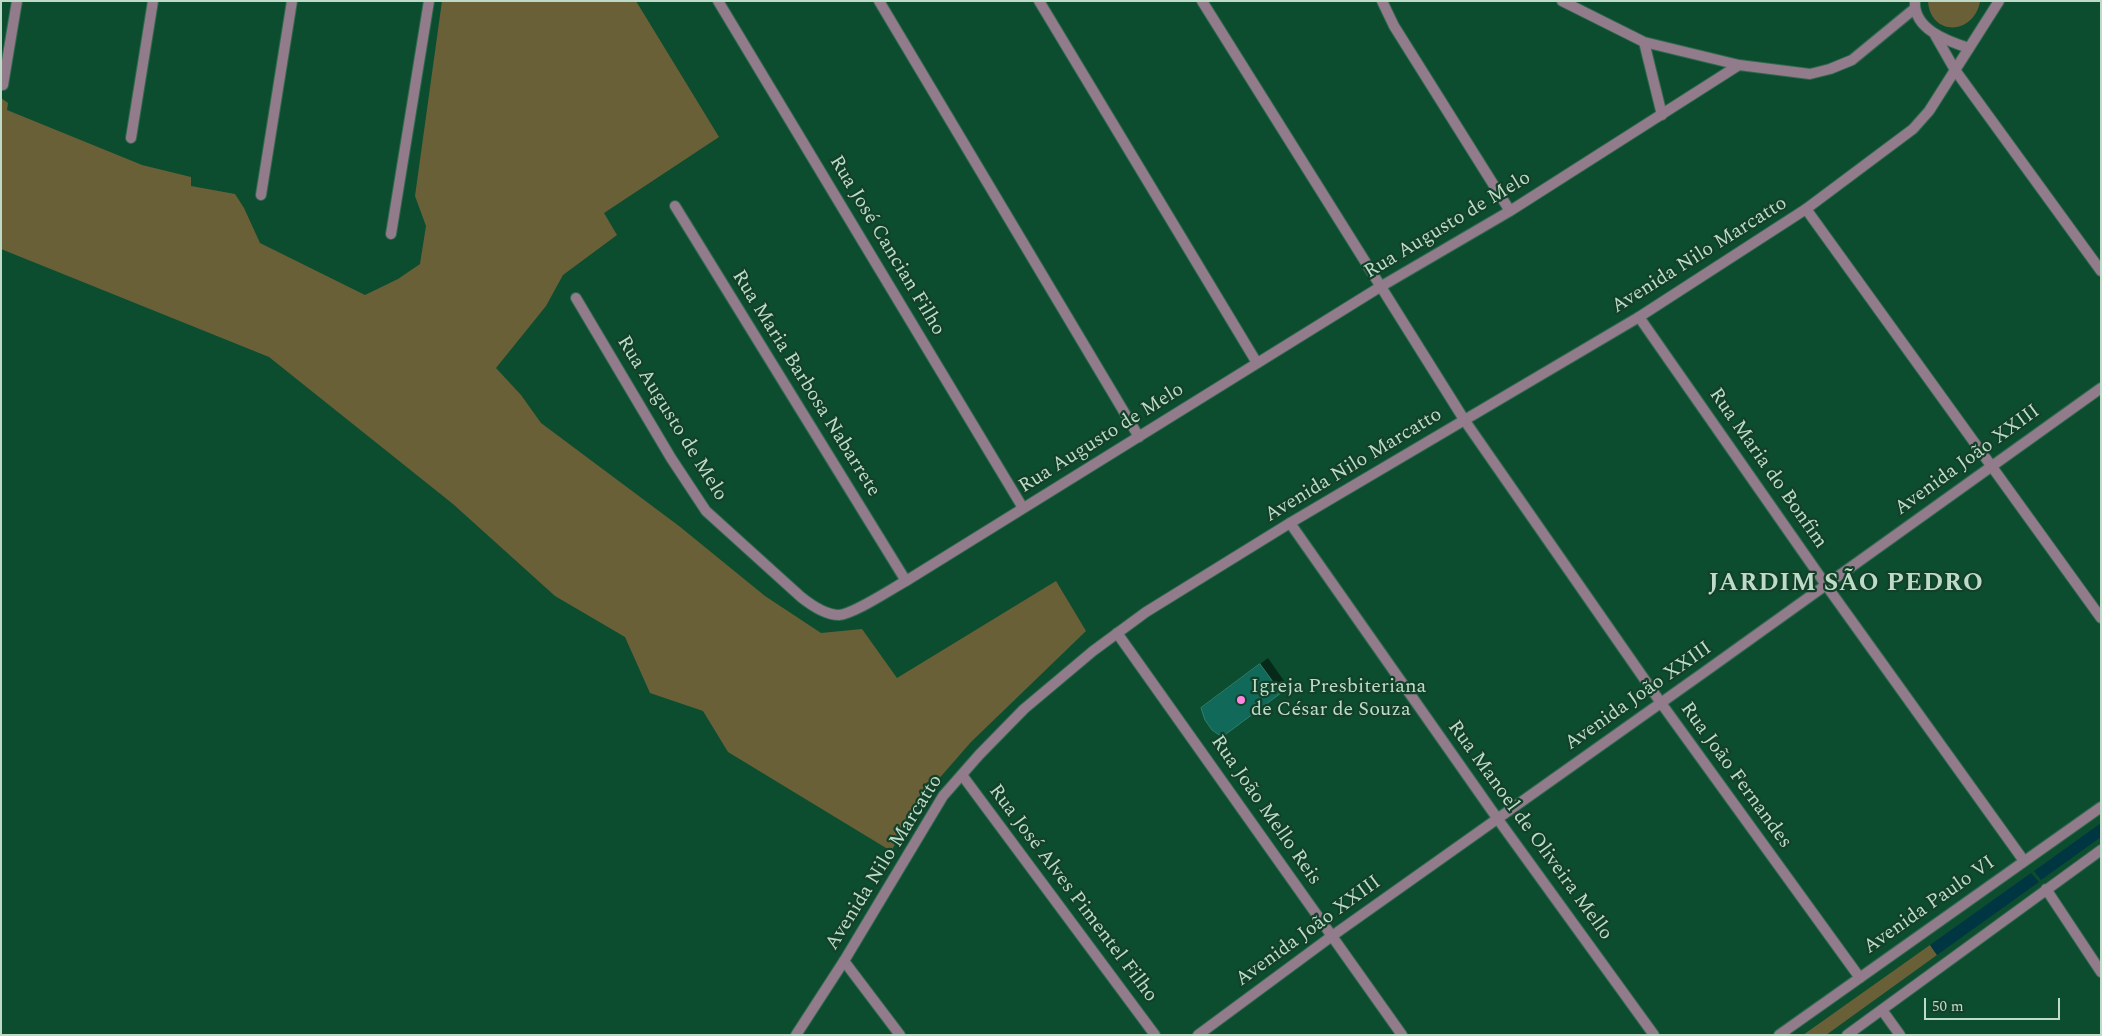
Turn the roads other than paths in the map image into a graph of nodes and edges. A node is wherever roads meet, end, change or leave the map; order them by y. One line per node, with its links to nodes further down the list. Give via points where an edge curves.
1 (17, 1): 18 (street)
2 (153, 1): 20 (street)
3 (292, 1): 21 (street)
4 (429, 1): 25 (street)
5 (718, 1): 35 (street, Rua José Cancian Filho)
6 (878, 1): 33 (street)
7 (1039, 1): 30 (street)
8 (1202, 1): 27 (street, Rua João Fernandes)
9 (1382, 1): 24 (street, via 1394,26)
10 (1562, 1): 14 (street)
11 (1999, 1): 15 (street, Avenida Nilo Marcatto)
12 (1914, 5): 13 (street, via 1925,26); 16 (street, via 1852,60 1830,69 1810,74)
13 (1935, 35): 15 (street); 17 (street)
14 (1644, 42): 16 (street); 19 (street)
15 (1969, 48): 17 (street, Avenida Nilo Marcatto)
16 (1739, 65): 19 (street, Rua Augusto de Melo)
17 (1955, 70): 23 (street, Avenida Nilo Marcatto, via 1929,111 1913,129); 26 (street)
18 (3, 85)
19 (1662, 115): 24 (street, Rua Augusto de Melo)
20 (131, 138)
21 (261, 195)
22 (675, 206): 37 (street, Rua Maria Barbosa Nabarrete)
23 (1806, 209): 29 (street, Avenida Nilo Marcatto); 34 (street)
24 (1510, 211): 27 (street, Rua Augusto de Melo)
25 (391, 234)
26 (2101, 271)
27 (1380, 287): 30 (street, Rua Augusto de Melo); 32 (street, Rua João Fernandes)
28 (576, 298): 37 (street, Rua Augusto de Melo, via 706,511 800,597 816,608 839,615 850,613)
29 (1639, 316): 32 (street, Avenida Nilo Marcatto); 38 (street, Rua Maria do Bonfim)
30 (1257, 363): 33 (street, Rua Augusto de Melo)
31 (2101, 388): 34 (street, Avenida João XXIII)
32 (1465, 421): 36 (street, Avenida Nilo Marcatto); 41 (street, Rua João Fernandes)
33 (1138, 437): 35 (street, Rua Augusto de Melo)
34 (1992, 465): 38 (street, Avenida João XXIII); 39 (street)
35 (1023, 508): 37 (street, Rua Augusto de Melo)
36 (1290, 523): 40 (street, Avenida Nilo Marcatto); 44 (street, Rua Manoel de Oliveira Mello)
37 (906, 581)
38 (1826, 585): 41 (street, Avenida João XXIII); 46 (street, Rua Maria do Bonfim)
39 (2101, 618)
40 (1117, 633): 42 (street, Avenida Nilo Marcatto, via 1024,709); 48 (street, Rua João Mello Reis)
41 (1661, 703): 44 (street, Avenida João XXIII); 51 (street, Rua João Fernandes)
42 (962, 775): 49 (street, Avenida Nilo Marcatto, via 944,796); 55 (street, Rua José Alves Pimentel Filho)
43 (2101, 807): 46 (street, Avenida Paulo VI)
44 (1497, 818): 48 (street, Avenida João XXIII); 58 (street, Rua Manoel de Oliveira Mello)
45 (2101, 850): 47 (street)
46 (2024, 861): 51 (street, Avenida Paulo VI)
47 (2046, 889): 50 (street); 52 (street)
48 (1332, 936): 56 (street, Avenida João XXIII); 57 (street, Rua João Mello Reis)
49 (844, 961): 53 (street, Avenida Nilo Marcatto); 54 (street)
50 (2101, 972)
51 (1860, 978): 59 (street, Avenida Paulo VI)
52 (1882, 1010): 60 (street); 61 (street)
53 (796, 1035)
54 (900, 1035)
55 (1155, 1035)
56 (1198, 1035)
57 (1402, 1035)
58 (1654, 1035)
59 (1779, 1035)
60 (1847, 1035)
61 (1900, 1035)

